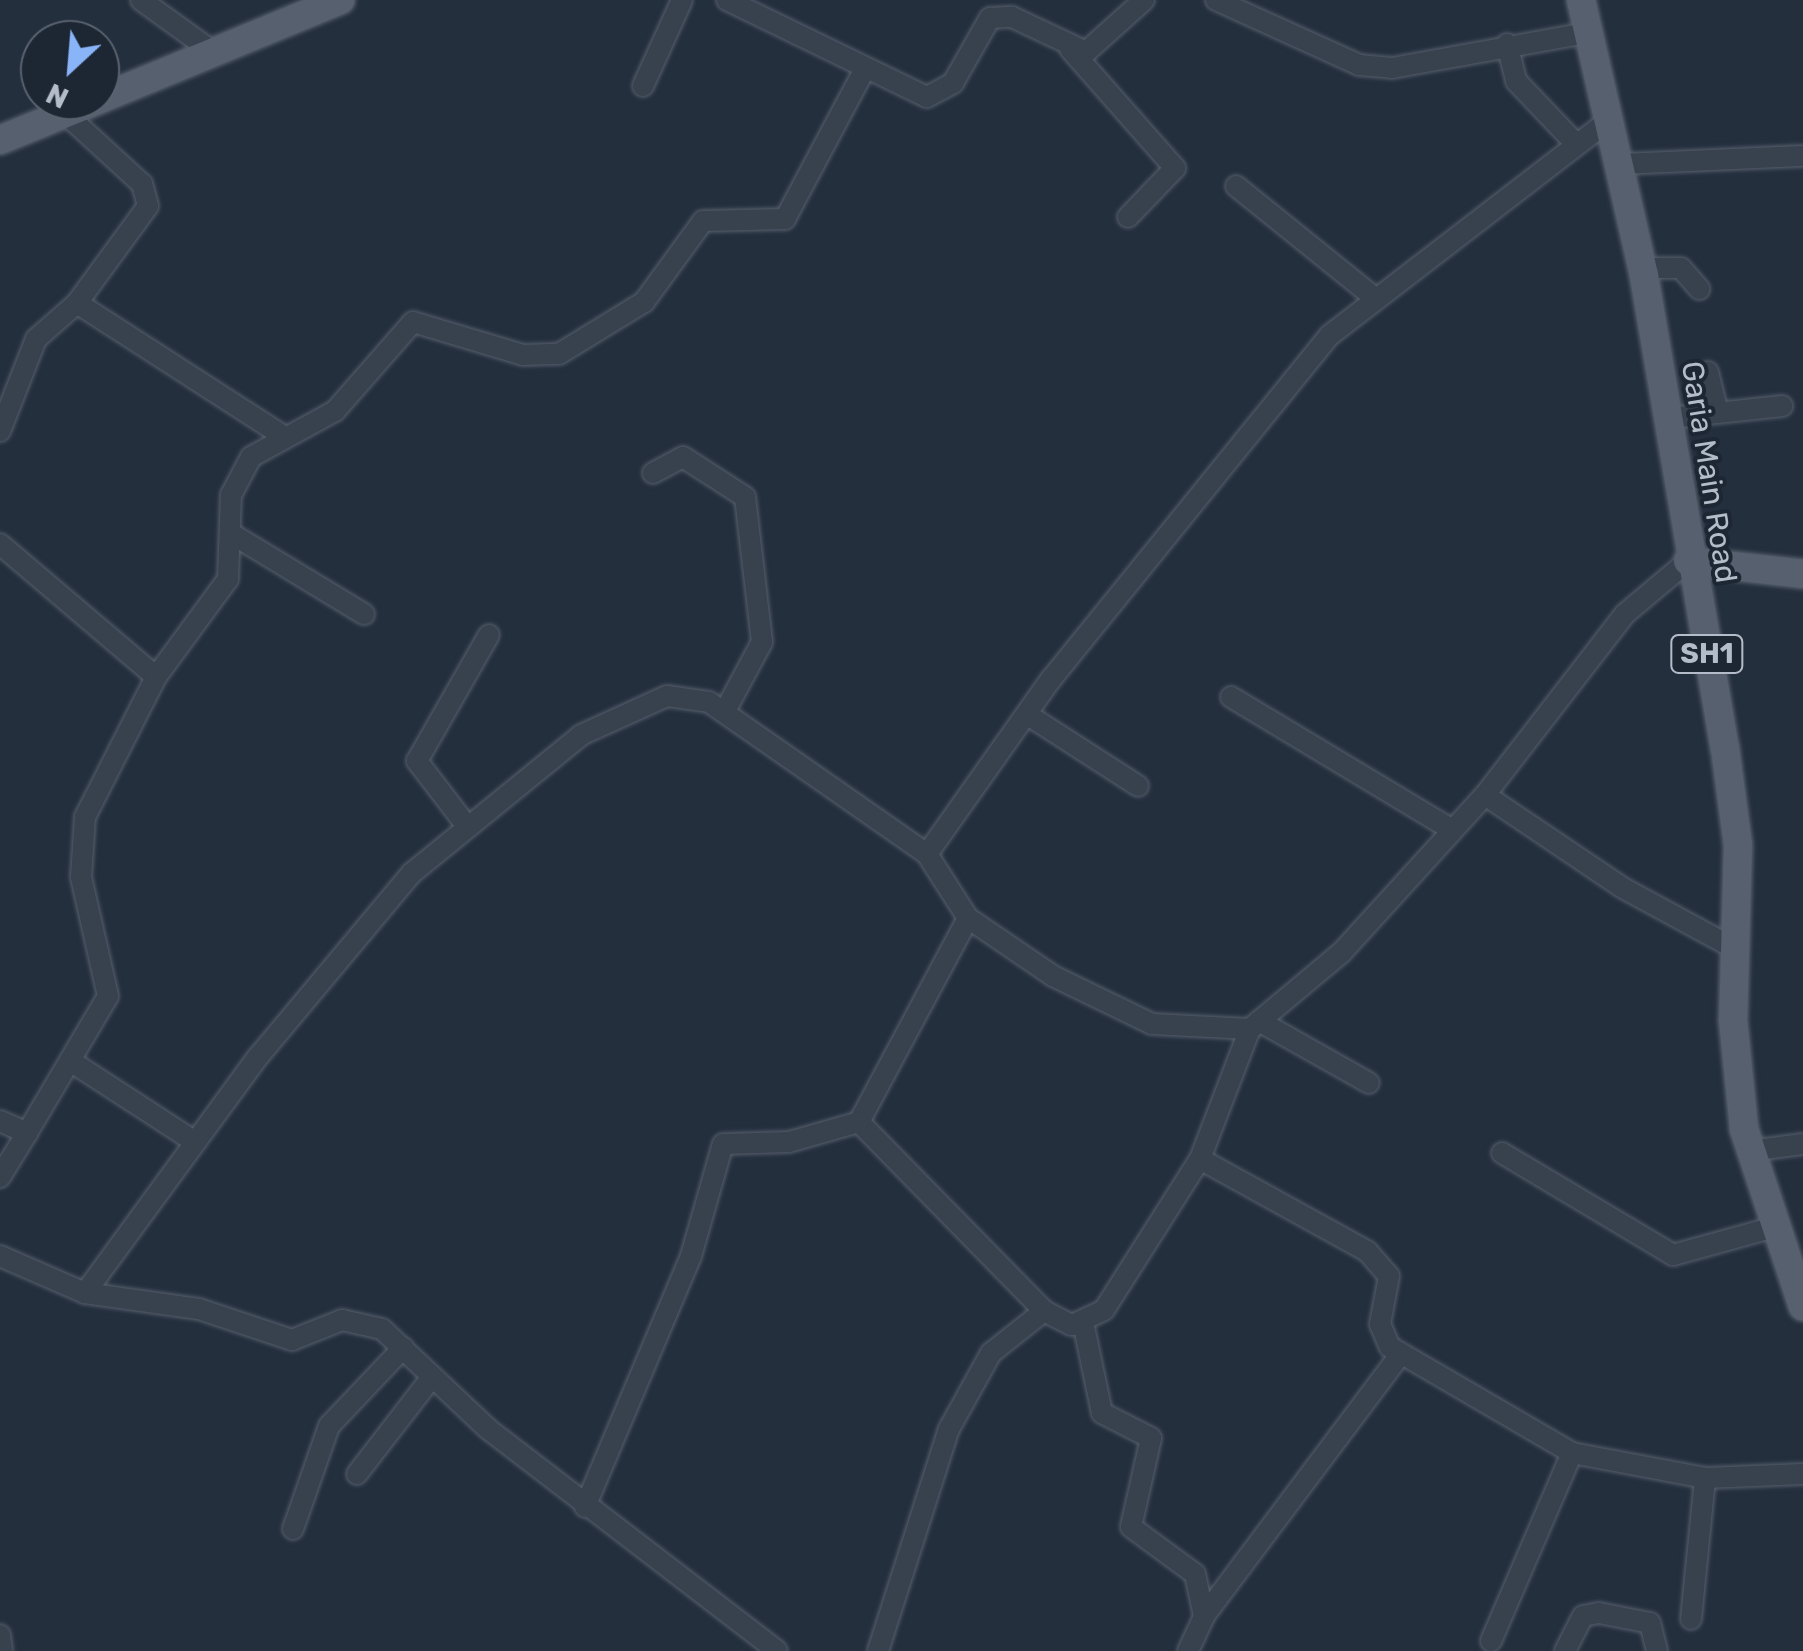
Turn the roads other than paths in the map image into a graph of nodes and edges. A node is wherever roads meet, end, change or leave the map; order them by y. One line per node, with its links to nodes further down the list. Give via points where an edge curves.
1 (140, 0): 11 (street)
2 (340, 0): 11 (main road)
3 (682, 0): 13 (street)
4 (727, 0): 12 (street)
5 (1144, 0): 10 (street, via 1093,50)
6 (1216, 0): 9 (street, via 1359,65 1392,68)
7 (1581, 0): 8 (main road, Garia Main Road / SH1)
8 (1587, 33): 9 (street); 17 (main road, Garia Main Road / SH1)
9 (1507, 44): 19 (street, via 1516,82)
10 (1068, 46): 12 (street, via 1000,16 982,28 953,83 927,98); 23 (street, via 1175,168)
11 (213, 52): 14 (main road)
12 (862, 72): 33 (street, via 785,219 702,221 644,302 558,354 523,356 413,322 335,412)
13 (643, 86)
14 (120, 91)
15 (51, 120): 18 (main road)
16 (72, 120): 27 (street, via 149,195)
17 (1608, 121): 19 (street); 21 (main road, Garia Main Road / SH1)
18 (0, 140)
19 (1576, 144): 26 (street)
20 (1803, 156): 21 (street)
21 (1620, 164): 24 (main road, Garia Main Road / SH1)
22 (1236, 186): 26 (street)
23 (1128, 216)
24 (1642, 268): 25 (street, via 1681,268); 31 (main road, Garia Main Road / SH1)
25 (1700, 289)
26 (1376, 299): 44 (street, via 1299,370)
27 (77, 302): 32 (street, via 27,352); 33 (street)
28 (1708, 372): 30 (street)
29 (1782, 406): 30 (street)
30 (1718, 413): 31 (street)
31 (1670, 418): 37 (main road, Garia Main Road / SH1)
32 (0, 431)
33 (280, 434): 35 (street, via 238,478)
34 (653, 473): 43 (street, via 683,457 745,497 762,642)
35 (234, 536): 39 (street); 41 (street, via 228,579)
36 (0, 544): 41 (street)
37 (1688, 561): 38 (main road); 46 (street, via 1625,614); 51 (main road, Garia Main Road / SH1, via 1738,845)
38 (1803, 574)
39 (364, 614)
40 (489, 635): 47 (street, via 417,760)
41 (156, 676): 53 (street, via 85,817 80,877 112,979)
42 (1231, 697): 48 (street)
43 (726, 708): 47 (street, via 667,696 618,716); 49 (street)
44 (1028, 715): 45 (street); 49 (street)
45 (1138, 786)
46 (1484, 794): 48 (street); 51 (street, via 1623,888)
47 (466, 825): 58 (street, via 412,873)
48 (1452, 830): 52 (street, via 1342,952)
49 (926, 854): 50 (street)
50 (968, 918): 52 (street, via 1123,1014); 56 (street)
51 (1737, 950): 60 (main road, Garia Main Road / SH1, via 1735,1072)
52 (1254, 1025): 54 (street); 62 (street)
53 (74, 1064): 57 (street); 58 (street)
54 (1370, 1083)
55 (0, 1121): 57 (street)
56 (859, 1122): 68 (street); 77 (street, via 789,1142 723,1144 691,1256)
57 (27, 1133): 63 (street)
58 (195, 1142): 66 (street)
59 (1803, 1144): 60 (street)
60 (1748, 1151): 64 (main road, Garia Main Road / SH1)
61 (1502, 1153): 64 (street, via 1673,1255)
62 (1200, 1159): 69 (street); 71 (street, via 1312,1214 1383,1266 1380,1324)
63 (0, 1177)
64 (1770, 1228): 67 (main road, Garia Main Road / SH1)
65 (0, 1256): 66 (street)
66 (84, 1293): 70 (street, via 199,1309 292,1340 364,1321)
67 (1803, 1306)
68 (1044, 1311): 69 (street); 85 (street, via 991,1353 949,1429)
69 (1084, 1327): 79 (street, via 1102,1413 1150,1438 1131,1527 1195,1574)
70 (403, 1348): 72 (street); 78 (street, via 329,1426)
71 (1400, 1356): 73 (street); 79 (street)
72 (432, 1377): 74 (street); 77 (street)
73 (1572, 1453): 76 (street); 82 (street)
74 (357, 1474)
75 (1803, 1474): 76 (street)
76 (1705, 1478): 80 (street)
77 (585, 1507): 84 (street)
78 (294, 1529)
79 (1204, 1616): 86 (street)
80 (1691, 1619)
81 (0, 1635): 83 (street)
82 (1491, 1641)
83 (2, 1651)
84 (776, 1651)
85 (878, 1651)
86 (1188, 1651)
87 (1565, 1651): 88 (street, via 1584,1616 1599,1613 1650,1623)
88 (1657, 1651)

